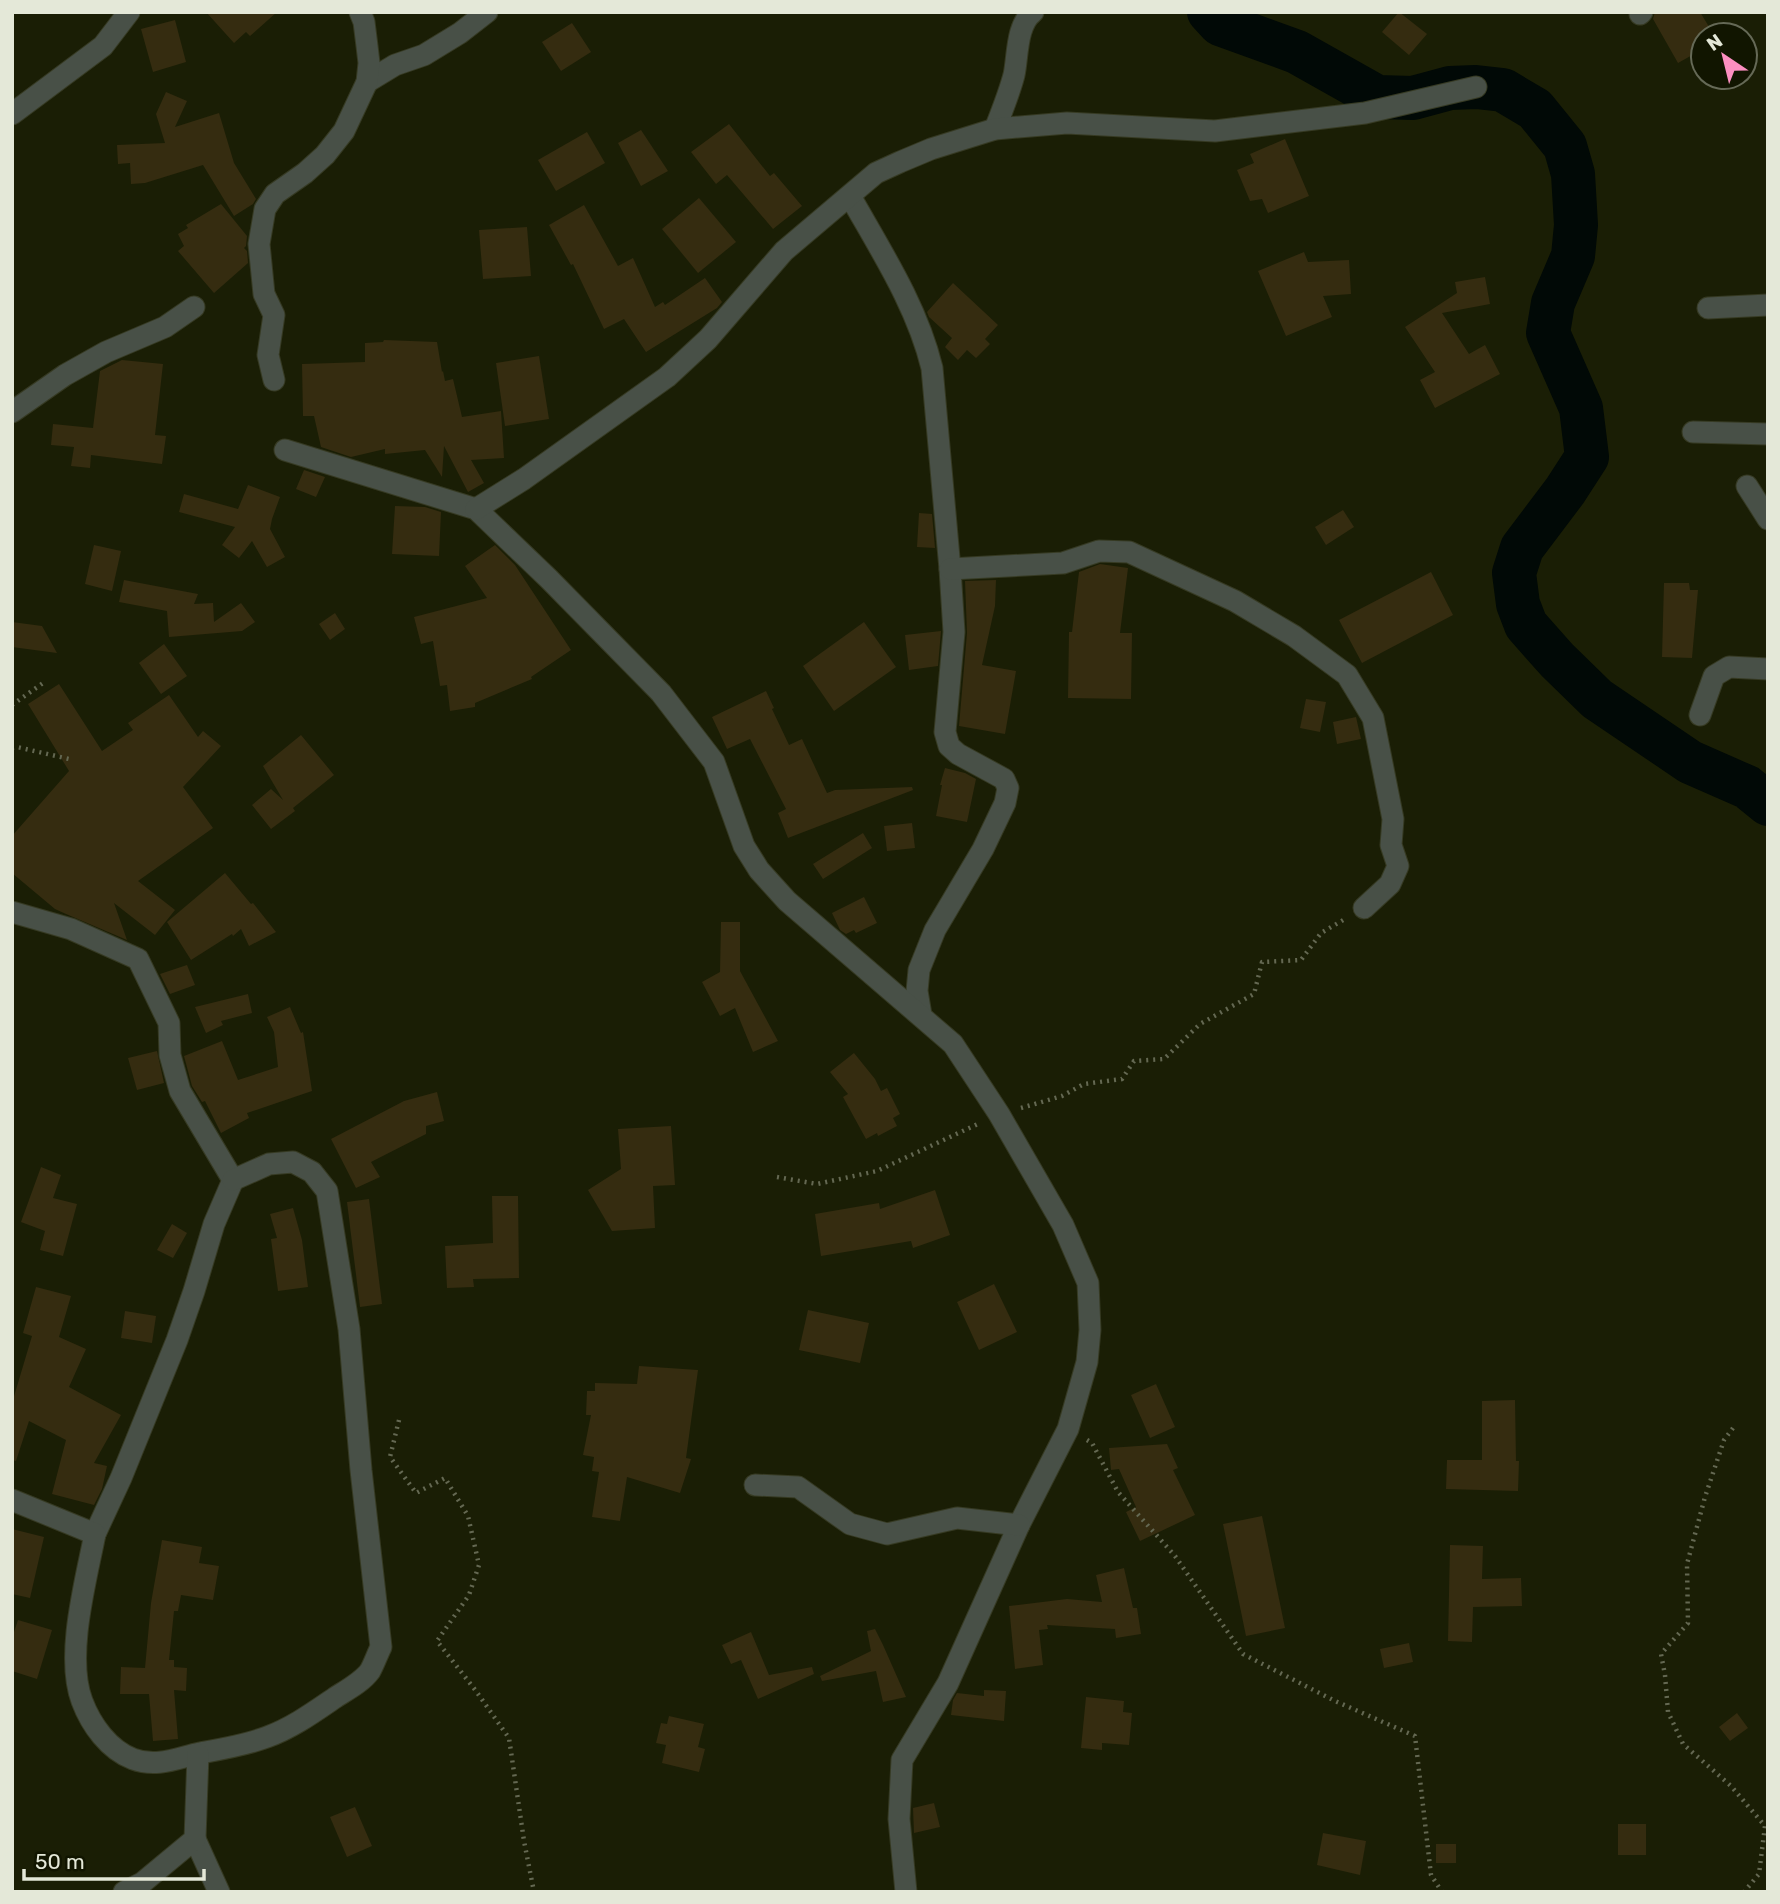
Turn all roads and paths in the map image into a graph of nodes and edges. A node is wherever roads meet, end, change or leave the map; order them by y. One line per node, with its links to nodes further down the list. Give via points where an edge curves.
1 (129, 12): 7 (street, via 103,46)
2 (360, 12): 5 (street, via 368,54)
3 (487, 12): 5 (street, via 424,55)
4 (1027, 14): 8 (street, via 1007,99)
5 (367, 82): 13 (street, via 344,131 325,155 275,194 265,209 259,244 264,294 274,315 268,355)
6 (1476, 87): 8 (street, via 1365,113 1215,131 1067,123)
7 (12, 114)
8 (995, 129): 9 (street, via 876,173)
9 (850, 196): 19 (street, via 784,251 708,339 667,377); 21 (street, via 925,341 932,368)
10 (1768, 305): 12 (street)
11 (194, 307): 14 (street, via 165,327 65,375)
12 (1708, 308)
13 (274, 380)
14 (13, 410)
15 (1693, 432): 16 (street)
16 (1768, 434)
17 (285, 450): 19 (street)
18 (1747, 486): 20 (street)
19 (476, 509): 30 (street, via 661,693 714,762 744,846 759,870 787,901)
20 (1768, 519)
21 (950, 569): 28 (street, via 1063,563 1099,551 1129,552 1235,601 1294,636 1346,675 1373,718 1398,866 1390,884); 30 (street, via 954,632 945,732 949,746 1004,779 1008,788 983,849 935,930 919,970)
22 (1768, 669): 25 (street, via 1729,667 1714,676)
23 (43, 683): 24 (path)
24 (12, 705)
25 (1700, 715)
26 (12, 748): 27 (path)
27 (69, 759)
28 (1364, 908): 31 (path, via 1321,933 1301,960 1262,961 1254,994 1200,1024 1164,1059 1134,1061 1122,1079 1084,1084 1062,1096)
29 (12, 912): 33 (street, via 71,929 138,959 169,1023 170,1055 180,1091)
30 (921, 1015): 31 (street, via 953,1044)
31 (999, 1114): 32 (path, via 877,1171 817,1184); 36 (street, via 1063,1225 1088,1283 1087,1362)
32 (777, 1177)
33 (233, 1180): 40 (street, via 177,1340); 41 (street, via 270,1164 293,1162 312,1172 327,1191 349,1329 381,1647 369,1672 301,1721 268,1737)
34 (399, 1420): 45 (path, via 390,1457 416,1493 444,1478 468,1516 479,1565 469,1595 437,1641 509,1738)
35 (1733, 1428): 48 (path, via 1724,1440 1687,1564 1688,1623 1661,1654 1668,1712 1683,1744 1731,1786 1765,1825 1759,1874)
36 (1068, 1429): 39 (street); 47 (path, via 1092,1443 1118,1492 1175,1556 1243,1654 1415,1736 1431,1875)
37 (755, 1485): 39 (street, via 798,1487 850,1524 887,1534 957,1518)
38 (12, 1500): 40 (street)
39 (1019, 1525): 46 (street, via 948,1683 902,1760 899,1819)
40 (95, 1534): 41 (street, via 76,1650 76,1676 94,1726 131,1759 151,1764)
41 (198, 1754): 42 (street)
42 (195, 1839): 43 (street, via 142,1883); 44 (street)
43 (124, 1892)
44 (219, 1892)
45 (534, 1892)
46 (906, 1892)
47 (1442, 1892)
48 (1744, 1892)

